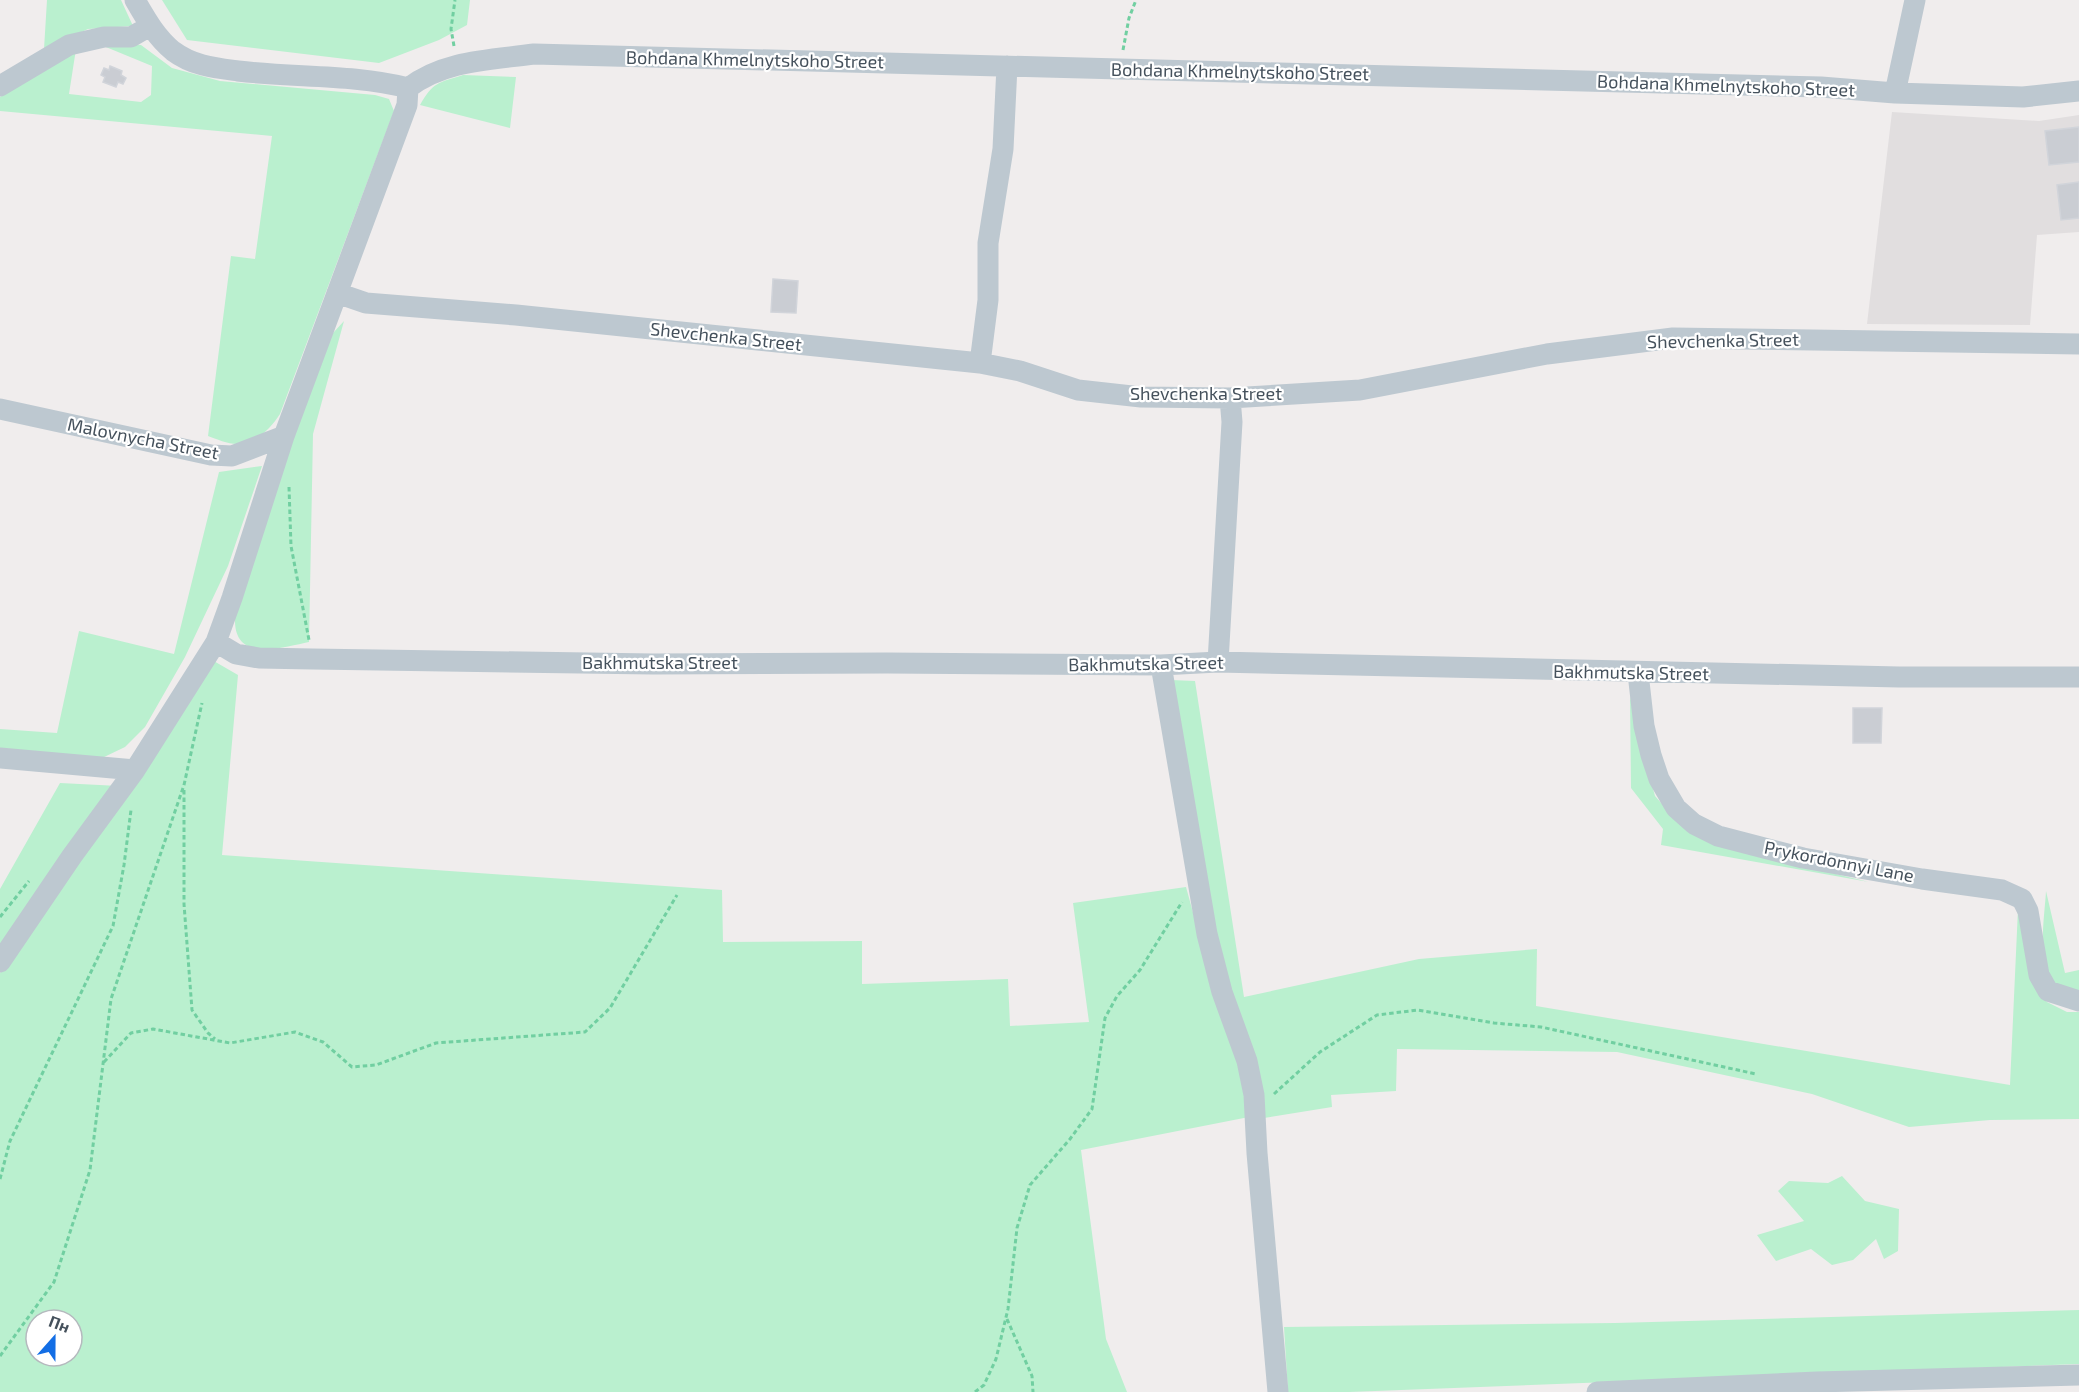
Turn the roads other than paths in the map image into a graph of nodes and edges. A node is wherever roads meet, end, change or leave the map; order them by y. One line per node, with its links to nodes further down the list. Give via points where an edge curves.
1 (135, 0): 3 (street)
2 (1915, 0): 8 (street)
3 (150, 26): 5 (street, via 131,37 104,37 69,45); 6 (street, via 176,53 207,67 386,82)
4 (1007, 66): 6 (street, Bohdana Khmelnytskoho Street, via 534,54 458,65 422,77); 8 (street, Bohdana Khmelnytskoho Street, via 1821,87); 11 (street, via 1004,149 988,243 988,300)
5 (0, 86)
6 (408, 88): 9 (street, via 407,105)
7 (2079, 91): 8 (street, Bohdana Khmelnytskoho Street, via 2024,97)
8 (1895, 93)
9 (337, 293): 11 (street, Shevchenka Street, via 366,303); 14 (street)
10 (2079, 344): 12 (street, Shevchenka Street, via 1673,338 1547,354 1360,390)
11 (980, 363): 12 (street, Shevchenka Street, via 1078,390 1141,397)
12 (1230, 398): 16 (street, via 1232,432)
13 (0, 409): 14 (street, Malovnycha Street, via 211,455 232,456)
14 (281, 445): 15 (street)
15 (216, 642): 17 (street, Bakhmutska Street, via 237,654 259,658); 21 (street)
16 (1218, 662): 17 (street, Bakhmutska Street); 18 (street, Bakhmutska Street)
17 (1161, 665): 25 (street, via 1207,934 1254,1095)
18 (1638, 673): 19 (street, Bakhmutska Street); 23 (street, Prykordonnyi Lane, via 1644,726 1659,778 1676,808 1694,825 1718,836 1803,858 2002,890 2022,899 2028,911 2039,975 2048,991)
19 (2079, 677)
20 (0, 758): 21 (street)
21 (135, 770): 22 (street)
22 (0, 962)
23 (2079, 1001)
24 (2079, 1376): 26 (street)
25 (1278, 1392)
26 (1597, 1392)

